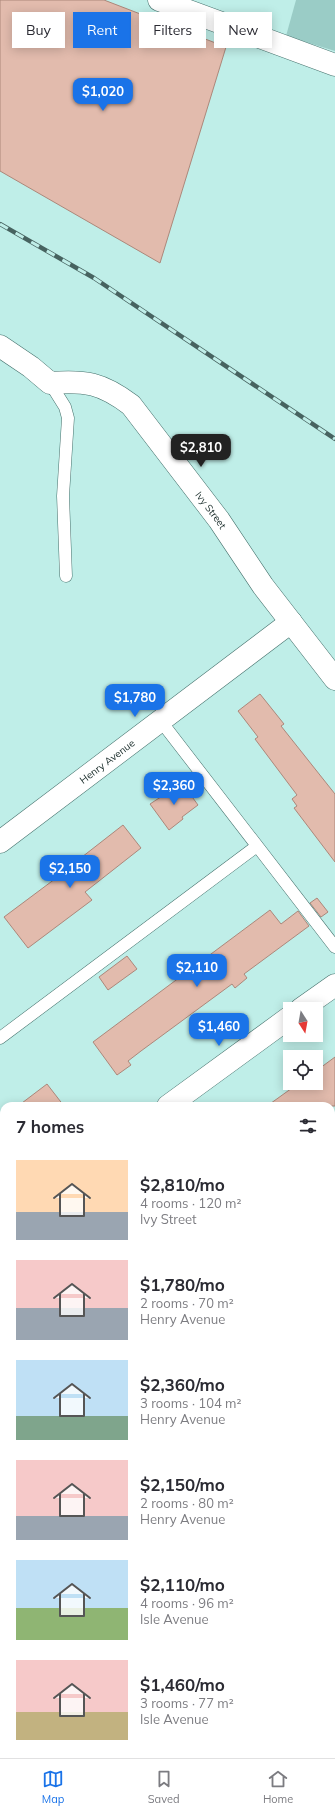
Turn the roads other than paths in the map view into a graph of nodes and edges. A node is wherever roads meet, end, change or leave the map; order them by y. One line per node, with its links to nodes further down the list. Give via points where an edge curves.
1 (159, 0): 2 (street)
2 (335, 65)
3 (0, 346): 4 (street)
4 (50, 383): 5 (lane, via 65,407 68,418 63,496); 6 (street, Ivy Street, via 76,381 97,385 117,394 131,405 219,520 263,586)
5 (66, 576)
6 (291, 622): 7 (street, Ivy Street); 8 (street, Henry Avenue)
7 (335, 679)
8 (160, 720): 9 (street, Henry Avenue); 10 (lane)
9 (0, 842)
10 (257, 846): 11 (lane); 15 (lane)
11 (335, 947)
12 (335, 985): 13 (street)
13 (311, 1002)
14 (283, 1022): 16 (street)
15 (0, 1038)
16 (173, 1102)

